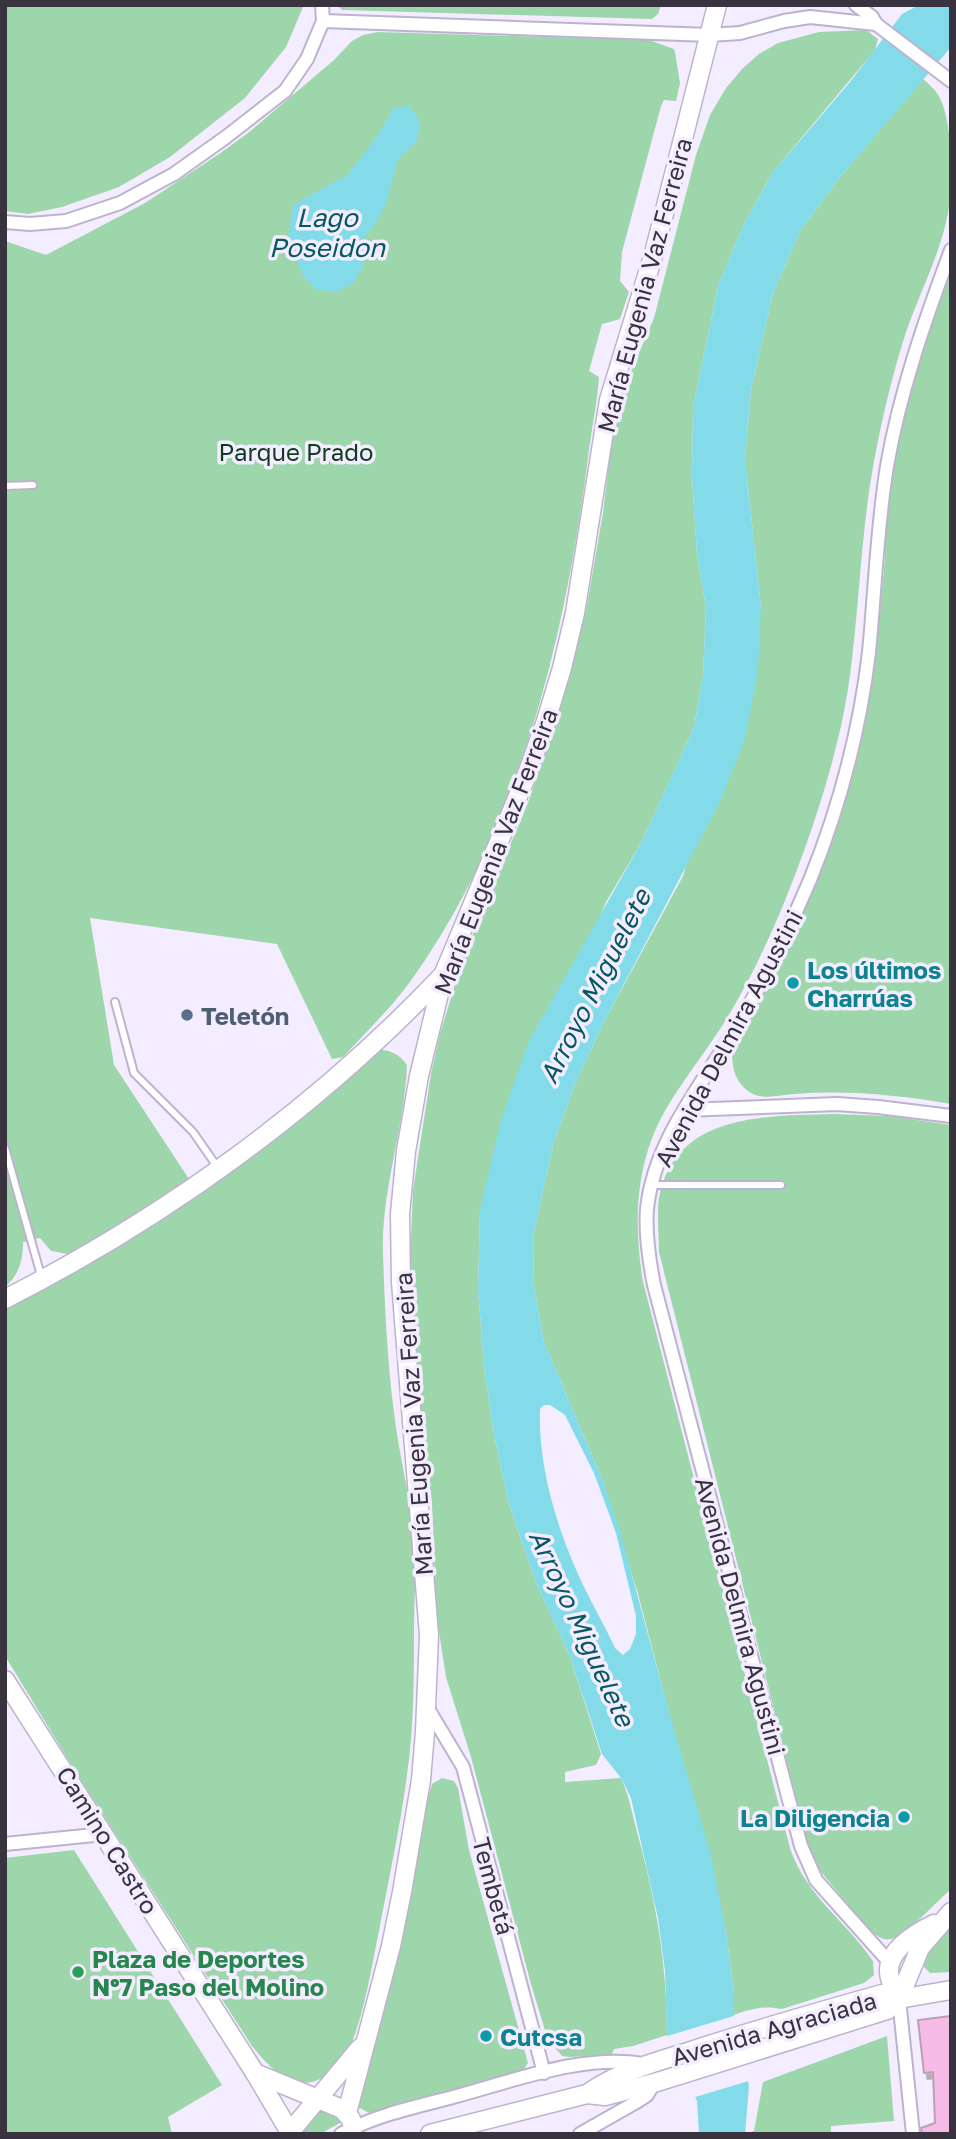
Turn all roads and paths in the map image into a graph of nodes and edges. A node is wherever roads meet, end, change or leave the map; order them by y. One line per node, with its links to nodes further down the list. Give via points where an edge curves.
1 (322, 5): 4 (street)
2 (717, 5): 6 (street, María Eugenia Vaz Ferreira)
3 (856, 5): 5 (street)
4 (323, 21): 6 (street); 9 (street, via 307,59 285,91 174,173 120,203 66,221)
5 (880, 27): 6 (street, via 810,17); 7 (street)
6 (710, 35): 13 (street, María Eugenia Vaz Ferreira, via 654,253 609,400 562,668 526,777)
7 (946, 77): 8 (street)
8 (951, 90)
9 (5, 222)
10 (951, 250): 15 (street, Avenida Delmira Agustini, via 895,428 862,695 830,826 785,938 755,997)
11 (5, 485): 12 (lane)
12 (33, 485)
13 (444, 973): 18 (street, via 328,1083); 24 (street, María Eugenia Vaz Ferreira, via 419,1076 400,1214 408,1396 429,1635)
14 (115, 1003): 18 (lane, via 134,1073 193,1132)
15 (685, 1110): 16 (street, via 837,1104); 19 (street, Avenida Delmira Agustini)
16 (951, 1116)
17 (5, 1148): 21 (lane)
18 (219, 1169): 21 (street, via 128,1231)
19 (652, 1185): 20 (lane); 28 (street, Avenida Delmira Agustini, via 647,1231 654,1285 801,1846 816,1880)
20 (781, 1185)
21 (42, 1280): 22 (street)
22 (5, 1299)
23 (5, 1680): 25 (street, Camino Castro)
24 (427, 1707): 31 (street, María Eugenia Vaz Ferreira, via 421,1780 402,1892); 34 (street, Tembetá, via 463,1767)
25 (104, 1834): 26 (street); 33 (street, Camino Castro)
26 (5, 1844)
27 (946, 1916): 28 (street, via 911,1937); 30 (street, via 920,1948)
28 (890, 1963): 30 (street, via 890,1979)
29 (951, 1990): 30 (street, Avenida Agraciada)
30 (899, 1999): 32 (street, Avenida Agraciada, via 882,1994); 35 (street, Avenida Agraciada, via 887,2010); 42 (street)
31 (364, 2042): 37 (street, María Eugenia Vaz Ferreira); 38 (street, María Eugenia Vaz Ferreira)
32 (649, 2065): 34 (street, Avenida Agraciada, via 619,2060); 36 (street, Avenida Agraciada, via 604,2081)
33 (255, 2073): 37 (street); 39 (street, Camino Castro)
34 (544, 2073): 38 (street, Avenida Agraciada)
35 (654, 2083): 36 (street, Avenida Agraciada, via 605,2096); 41 (street, Avenida Agraciada, via 647,2095)
36 (587, 2094): 40 (street, Avenida Agraciada)
37 (317, 2100): 38 (street); 39 (street, María Eugenia Vaz Ferreira)
38 (349, 2127)
39 (290, 2133)
40 (430, 2134)
41 (580, 2134)
42 (913, 2134)

